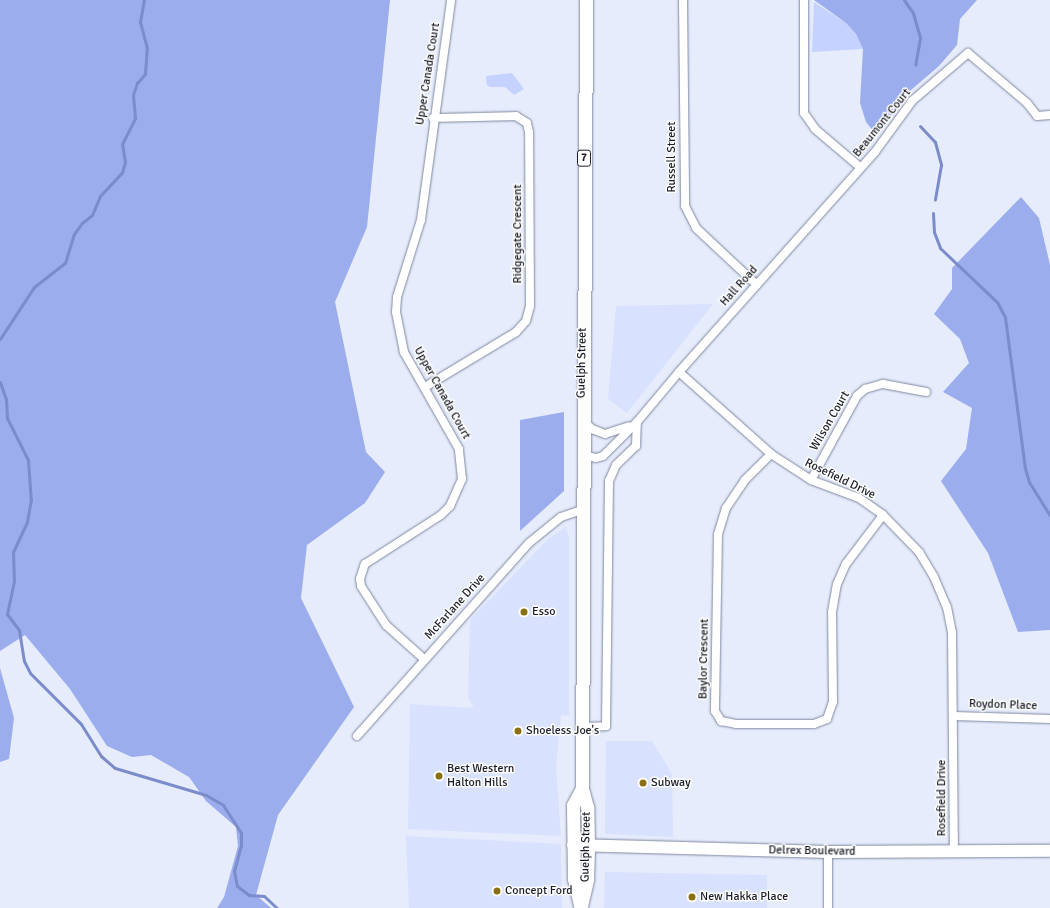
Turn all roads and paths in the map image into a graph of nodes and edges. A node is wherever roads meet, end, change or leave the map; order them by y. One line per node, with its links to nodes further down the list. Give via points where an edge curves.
1 (451, 0): 6 (street, Upper Canada Court)
2 (586, 0): 12 (main road, Guelph Street / 7)
3 (684, 0): 8 (street, Russell Street, via 685,206 696,228)
4 (804, 0): 7 (street, via 804,113 814,129)
5 (1050, 115): 7 (street, Beaumont Court, via 1037,116 1027,103 968,53 912,101)
6 (433, 118): 10 (street, Upper Canada Court, via 421,220 397,297 396,312 404,352); 10 (street, Ridgegate Crescent, via 516,116 527,123 530,306 526,321 516,332)
7 (861, 168): 8 (street, Hall Road)
8 (756, 285): 9 (street, Hall Road)
9 (679, 372): 13 (street, Hall Road); 14 (street, Rosefield Drive)
10 (425, 387): 19 (street, Upper Canada Court, via 459,449 463,469 460,489 441,515 365,564 360,579 361,586 386,625)
11 (926, 392): 16 (street, Wilson Court, via 883,384 865,389 857,396)
12 (582, 419): 13 (street, via 592,429 605,434 618,432); 15 (main road, Guelph Street / 7)
13 (637, 422): 15 (street, Hall Road, via 603,456 596,458); 22 (street, via 636,446 616,465 609,482 606,726)
14 (771, 454): 16 (street, Rosefield Drive); 18 (street, Baylor Crescent, via 745,480 726,508 718,534 714,711 720,721 736,724 814,724 827,719 833,702 832,612 838,584 846,564)
15 (582, 455): 17 (main road, Guelph Street)
16 (811, 480): 18 (street, Rosefield Drive, via 859,498)
17 (581, 510): 19 (street, McFarlane Drive, via 561,517 529,543); 22 (main road, Guelph Street)
18 (883, 515): 20 (street, Rosefield Drive, via 919,552 934,577 947,607 952,632)
19 (424, 659): 23 (street, McFarlane Drive)
20 (954, 716): 21 (street, Roydon Place); 29 (street, Rosefield Drive)
21 (1050, 719)
22 (582, 727): 24 (main road, Guelph Street)
23 (357, 736)
24 (582, 788): 25 (main road, Guelph Street, via 574,805); 26 (main road, Guelph Street, via 588,807)
25 (573, 845): 26 (street, Delrex Boulevard); 30 (main road, Guelph Street, via 574,878)
26 (588, 846): 28 (street, Delrex Boulevard); 30 (main road, Guelph Street, via 587,879)
27 (1050, 851): 29 (street, Delrex Boulevard)
28 (828, 852): 29 (street, Delrex Boulevard); 31 (street)
29 (954, 852)
30 (581, 907)
31 (828, 908)

